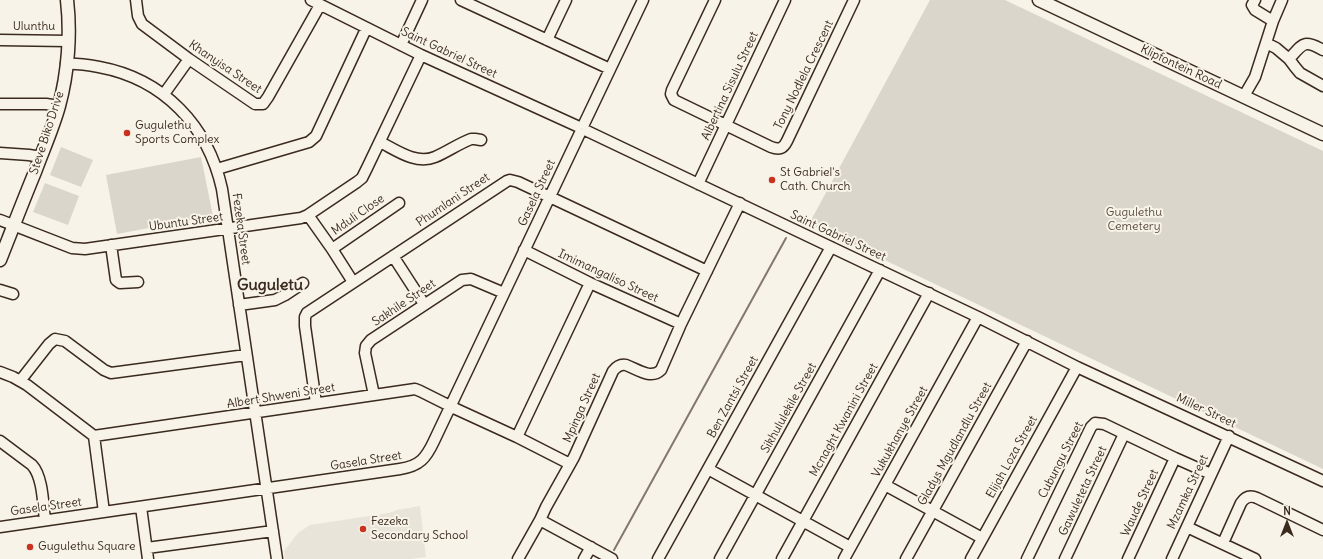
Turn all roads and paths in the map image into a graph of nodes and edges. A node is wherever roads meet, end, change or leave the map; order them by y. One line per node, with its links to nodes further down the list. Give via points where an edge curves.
1 (67, 0): 19 (main road, Steve Biko Drive)
2 (136, 0): 24 (street, Khanyisa Street, via 142,24)
3 (311, 0): 14 (street, Saint Gabriel Street)
4 (422, 0): 21 (street)
5 (461, 0): 18 (street)
6 (566, 0): 18 (street)
7 (643, 0): 27 (street, Gasela Street)
8 (715, 0): 33 (street, Tony Nodlela Crescent, via 671,94 674,100)
9 (785, 0): 33 (street, Albertina Sisulu Street)
10 (854, 0): 33 (street, Tony Nodlela Crescent, via 784,146 780,149 771,147)
11 (1039, 0): 30 (main road, Klipfontein Road)
12 (1254, 0): 15 (street, via 1252,7)
13 (1282, 0): 15 (street)
14 (320, 6): 16 (street, Saint Gabriel Street); 24 (street, Khanyisa Street, via 263,104 250,102)
15 (1273, 21): 20 (street)
16 (366, 29): 21 (street, Saint Gabriel Street); 40 (street, via 313,139)
17 (0, 40): 19 (street, Ulunthu)
18 (547, 40): 27 (street)
19 (68, 41): 26 (main road, Steve Biko Drive)
20 (1266, 42): 25 (street); 30 (street, via 1255,77)
21 (402, 45): 23 (street, Saint Gabriel Street)
22 (1323, 50): 25 (street, via 1306,43)
23 (421, 55): 34 (street, Saint Gabriel Street); 37 (street, Ubuntu Street)
24 (189, 59): 29 (street)
25 (1289, 59): 28 (street, via 1300,73)
26 (66, 64): 29 (street, Fezeka Street, via 82,64 134,77); 32 (main road, Steve Biko Drive)
27 (610, 69): 34 (street, Gasela Street)
28 (1323, 86)
29 (164, 94): 40 (street, Fezeka Street, via 197,130)
30 (1244, 96): 35 (main road, Klipfontein Road)
31 (0, 104): 32 (street)
32 (59, 106): 39 (main road, Steve Biko Drive)
33 (726, 125): 41 (street, Albertina Sisulu Street)
34 (582, 128): 41 (street, Saint Gabriel Street); 42 (street, Gasela Street)
35 (1323, 134)
36 (481, 140): 37 (street, via 471,139 434,158 421,160)
37 (380, 142): 45 (street, Ubuntu Street, via 362,178)
38 (0, 152): 39 (street)
39 (41, 157): 47 (main road, Steve Biko Drive)
40 (217, 170): 48 (street, Fezeka Street)
41 (698, 184): 44 (street, Saint Gabriel Street)
42 (550, 196): 52 (street, Gasela Street); 53 (street, Phumlani Street, via 514,180 507,180); 56 (street, Phumlani Street)
43 (399, 203): 51 (street, Mduli Close)
44 (740, 203): 50 (street, Saint Gabriel Street); 56 (street, Mpinga Street)
45 (308, 215): 48 (street, Ubuntu Street, via 291,220); 51 (street)
46 (0, 220): 47 (street, Ubuntu Street)
47 (14, 225): 49 (street, Ubuntu Street, via 77,249); 54 (main road, Steve Biko Drive)
48 (227, 229): 49 (street, Ubuntu Street); 66 (street, Fezeka Street)
49 (110, 245): 57 (street, via 116,280)
50 (831, 247): 55 (street, Saint Gabriel Street); 85 (street, Ben Zantsi Street)
51 (332, 249): 58 (street)
52 (524, 250): 60 (street, Imimangaliso Street); 62 (street, Gasela Street)
53 (392, 256): 58 (street, Phumlani Street); 65 (street)
54 (0, 260)
55 (880, 270): 64 (street, Saint Gabriel Street); 90 (street, Sikhululekile Street)
56 (707, 271): 68 (street, Mpinga Street)
57 (138, 282)
58 (353, 282): 75 (street, Phumlani Street, via 311,309 305,317)
59 (303, 283): 66 (street, via 275,300)
60 (590, 283): 68 (street, Imimangaliso Street); 81 (street)
61 (0, 290): 63 (street)
62 (504, 293): 65 (street, Sakhile Street, via 475,280 466,279); 76 (street, Gasela Street)
63 (13, 294)
64 (929, 294): 67 (street, Saint Gabriel Street); 96 (street, Mcnaght Kwanini Street)
65 (424, 304): 74 (street, Sakhile Street, via 366,346 365,353)
66 (239, 305): 70 (street, Fezeka Street)
67 (978, 317): 69 (street, Saint Gabriel Street); 88 (street, Vukukhanye Street)
68 (681, 324): 84 (street, Mpinga Street, via 658,373 650,374 623,364 613,370)
69 (1027, 341): 71 (street, Saint Gabriel Street); 92 (street, Gladys Mgudlandlu Street)
70 (246, 355): 73 (street, via 111,373 62,339 55,339); 77 (street, Fezeka Street)
71 (1077, 367): 80 (street, Miller Street); 101 (street, Elijah Loza Street)
72 (0, 372): 73 (street)
73 (20, 381): 79 (street)
74 (374, 395): 75 (street, Albert Shweni Street); 76 (street, Albert Shweni Street, via 415,389)
75 (316, 403): 77 (street, Albert Shweni Street)
76 (451, 406): 81 (street, Albert Shweni Street); 89 (street, Gasela Street, via 428,453 420,463 408,468)
77 (254, 413): 79 (street, Albert Shweni Street); 89 (street, Fezeka Street)
78 (1124, 434): 83 (street, Cubungu Street); 118 (street, Cubungu Street, via 1102,423 1095,423 1092,426); 119 (street, Gawuleteta Street)
79 (94, 436): 93 (street)
80 (1229, 436): 86 (street, Mzamka Street); 87 (street, Miller Street)
81 (517, 437): 84 (street, Albert Shweni Street)
82 (0, 441): 94 (street, via 36,468)
83 (1175, 458): 86 (street, Cubungu Street); 120 (street, Waude Street)
84 (570, 464): 95 (street, Mpinga Street)
85 (708, 469): 90 (street); 112 (street, Ben Zantsi Street)
86 (1211, 474): 98 (street, Mzamka Street)
87 (1323, 481)
88 (885, 485): 92 (street); 104 (street, Vukukhanye Street)
89 (266, 488): 91 (street, Gasela Street); 100 (street, Fezeka Street)
90 (756, 495): 96 (street); 113 (street, Sikhululekile Street)
91 (141, 507): 93 (street, Gasela Street); 105 (street)
92 (932, 511): 101 (street); 116 (street, Gladys Mgudlandlu Street)
93 (104, 512): 94 (street, Gasela Street)
94 (45, 520): 97 (street, Gasela Street)
95 (540, 520): 103 (street); 110 (street, Mpinga Street)
96 (804, 521): 104 (street); 114 (street, Mcnaght Kwanini Street)
97 (0, 527)
98 (1187, 527): 102 (street); 121 (street, Mzamka Street)
99 (1323, 530): 102 (street, via 1249,496 1241,503)
100 (273, 531): 105 (street); 109 (street, Fezeka Street)
101 (982, 538): 117 (street, Elijah Loza Street)
102 (1223, 543): 107 (street)
103 (591, 547): 106 (street); 111 (street)
104 (850, 547): 115 (street, Vukukhanye Street)
105 (147, 548): 108 (street)
106 (608, 557)
107 (1252, 558)
108 (148, 559)
109 (277, 559)
110 (518, 559)
111 (584, 559)
112 (658, 559)
113 (720, 559)
114 (782, 559)
115 (844, 559)
116 (906, 559)
117 (971, 559)
118 (1027, 559)
119 (1065, 559)
120 (1128, 559)
121 (1172, 559)

